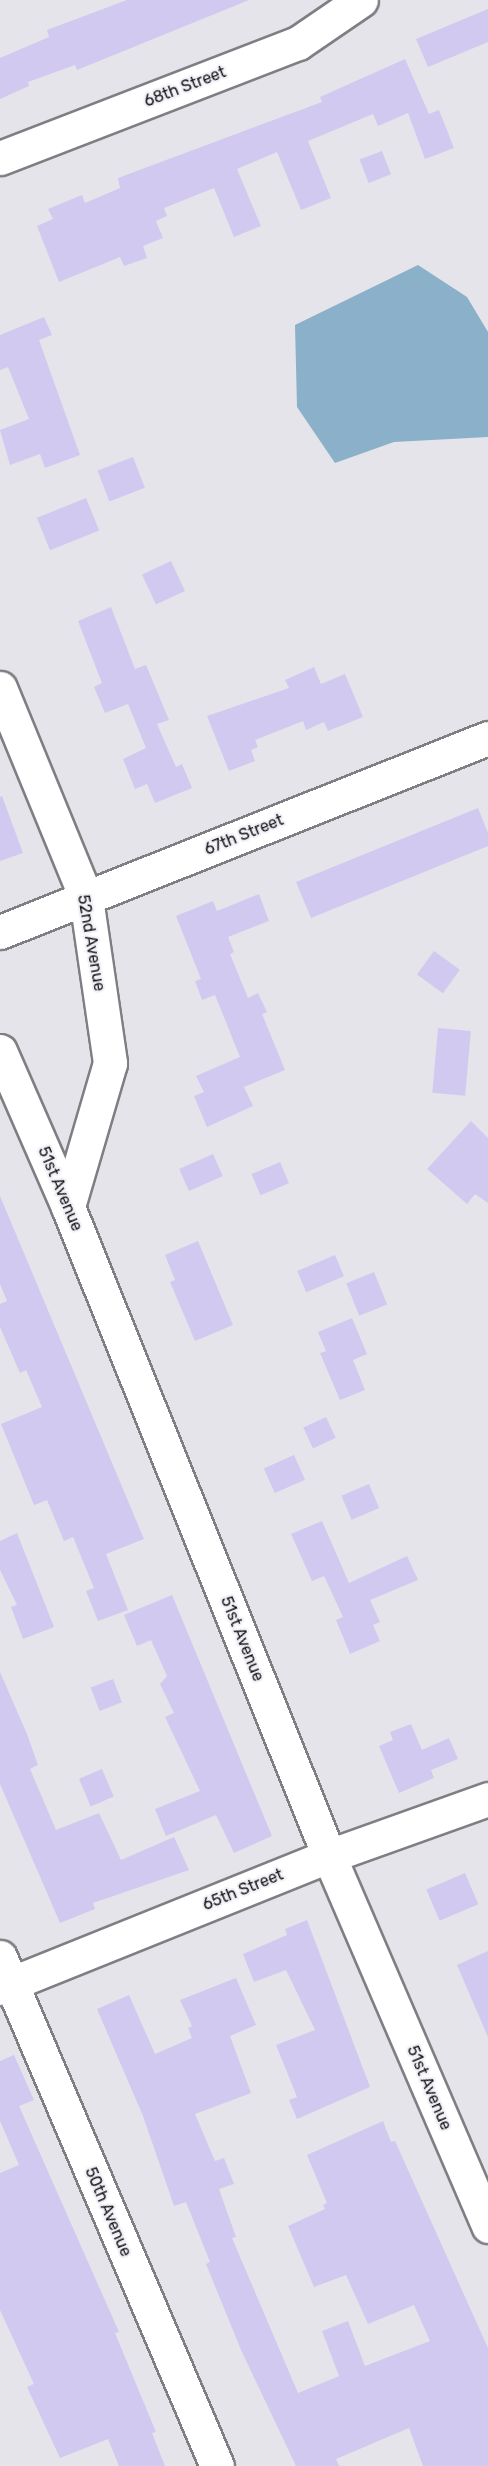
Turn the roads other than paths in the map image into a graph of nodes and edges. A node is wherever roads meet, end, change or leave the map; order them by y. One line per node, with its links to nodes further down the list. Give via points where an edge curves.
1 (362, 0): 2 (street, 68th Street, via 298,43)
2 (0, 158)
3 (0, 688): 5 (street, 52nd Avenue)
4 (488, 738): 5 (street, 67th Street)
5 (86, 897): 6 (street, 67th Street); 8 (street, 52nd Avenue, via 110,1063)
6 (0, 932)
7 (0, 1051): 8 (street, 51st Avenue)
8 (68, 1207): 10 (street, 51st Avenue)
9 (488, 1799): 10 (street, 65th Street)
10 (329, 1856): 11 (street, 65th Street); 12 (street, 51st Avenue)
11 (4, 1976): 13 (street, 50th Avenue)
12 (488, 2226)
13 (217, 2466)

